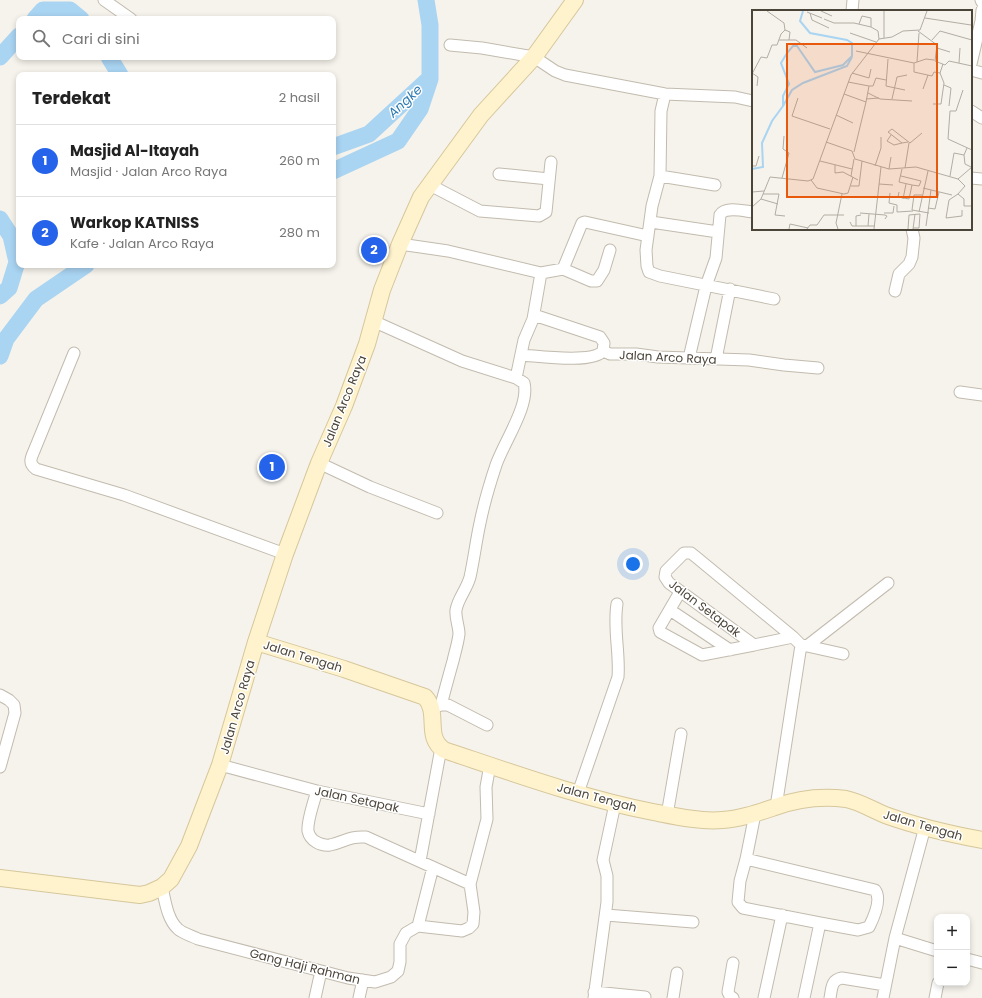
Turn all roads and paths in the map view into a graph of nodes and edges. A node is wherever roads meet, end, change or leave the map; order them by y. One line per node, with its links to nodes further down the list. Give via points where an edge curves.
1 (104, 0): 5 (street)
2 (575, 0): 8 (main road, Jalan Arco Raya)
3 (853, 0): 4 (street)
4 (852, 10)
5 (127, 16)
6 (982, 17): 9 (street)
7 (450, 45): 8 (street)
8 (534, 57): 12 (street, via 565,75); 22 (main road, Jalan Arco Raya, via 481,115)
9 (972, 60)
10 (972, 70): 11 (street)
11 (982, 73)
12 (665, 94): 13 (street, via 735,96); 18 (street, via 661,111)
13 (752, 101)
14 (972, 112): 15 (street)
15 (982, 118)
16 (551, 162): 20 (street)
17 (499, 174): 20 (street)
18 (660, 176): 23 (street); 25 (street, via 652,206)
19 (972, 178): 21 (street)
20 (549, 179): 22 (street, via 546,212 540,216 480,211)
21 (982, 179)
22 (430, 185): 29 (main road, Jalan Arco Raya, via 421,197)
23 (715, 185)
24 (752, 212): 27 (street, via 722,212)
25 (651, 222): 27 (street); 28 (street)
26 (912, 230): 35 (street, via 912,257 899,274)
27 (718, 232): 33 (street, via 716,258)
28 (648, 236): 31 (street, via 582,223); 33 (street, via 646,257 649,272)
29 (400, 244): 32 (street, via 448,251); 38 (main road, Jalan Arco Raya)
30 (610, 250): 31 (street, via 604,270 597,281)
31 (563, 269): 32 (street)
32 (541, 273): 37 (street)
33 (706, 286): 34 (street); 42 (street)
34 (730, 289): 36 (street); 43 (street)
35 (894, 291)
36 (774, 299)
37 (534, 315): 39 (street, Jalan Arco Raya, via 600,337 604,343); 41 (street, via 526,333)
38 (373, 321): 45 (street, via 462,361); 48 (main road, Jalan Arco Raya, via 346,400)
39 (603, 351): 41 (street, via 600,355 587,358); 42 (street, Jalan Arco Raya, via 610,354)
40 (74, 353): 50 (street, via 30,460 32,466 124,495)
41 (521, 355): 45 (street)
42 (689, 358): 43 (street, Jalan Arco Raya)
43 (716, 359): 44 (street, Jalan Arco Raya)
44 (818, 368)
45 (516, 378): 61 (street, via 524,382 525,395 513,430 496,464 480,522 470,579 456,609 459,633 457,647)
46 (960, 392): 47 (street)
47 (982, 395)
48 (319, 463): 49 (street); 50 (main road, Jalan Arco Raya)
49 (437, 514)
50 (285, 554): 55 (main road, Jalan Arco Raya)
51 (888, 583): 56 (street)
52 (680, 592): 54 (street); 56 (street, Jalan Setapak, via 668,583 665,578 666,571 684,553 690,553); 57 (street, Jalan Setapak)
53 (617, 604): 69 (street, via 618,677)
54 (670, 610): 58 (street); 58 (street, via 658,628 660,632 702,655)
55 (256, 642): 61 (main road, Jalan Tengah, via 425,697); 65 (main road, Jalan Arco Raya)
56 (800, 643): 57 (street); 59 (street); 71 (street)
57 (754, 645): 58 (street)
58 (730, 650)
59 (843, 654)
60 (0, 695): 67 (street, via 14,705 15,713)
61 (436, 706): 62 (street, via 448,705); 64 (main road, via 434,739)
62 (487, 724)
63 (681, 734): 74 (street)
64 (441, 748): 66 (main road, Jalan Tengah); 72 (street)
65 (220, 765): 68 (street, Jalan Setapak); 82 (main road, Jalan Arco Raya, via 189,846 171,879)
66 (490, 765): 69 (main road, Jalan Tengah); 81 (street, via 486,787 487,819)
67 (0, 767)
68 (318, 791): 72 (street, Jalan Setapak); 78 (street, via 308,831 315,842 328,845 353,837 366,838)
69 (578, 793): 70 (main road, Jalan Tengah)
70 (615, 804): 74 (main road, Jalan Tengah); 83 (street, via 603,860 607,876)
71 (776, 807): 73 (main road, Jalan Tengah); 75 (main road, Jalan Tengah, via 823,798 846,799)
72 (429, 814): 78 (street)
73 (755, 814): 74 (main road, Jalan Tengah, via 722,820); 77 (street)
74 (667, 815)
75 (925, 827): 76 (main road, Jalan Tengah); 88 (street)
76 (982, 840)
77 (746, 859): 84 (street, via 738,902 743,908); 86 (street, via 875,890 878,894 869,926 858,930)
78 (420, 861): 79 (street)
79 (433, 867): 81 (street); 87 (street)
80 (0, 878): 82 (main road, Jalan Arco Raya, via 140,895)
81 (470, 884): 87 (street, via 474,912 473,924 469,928 462,931)
82 (162, 887): 93 (street, Gang Haji Rahman, via 166,906 178,930 198,939)
83 (606, 915): 85 (street); 98 (street)
84 (782, 915): 86 (street); 104 (street)
85 (693, 922)
86 (820, 923): 105 (street)
87 (418, 926): 95 (street, Gang Haji Rahman, via 406,933 400,944 398,971 383,980)
88 (894, 938): 89 (street); 96 (street)
89 (934, 950)
90 (970, 960): 92 (street)
91 (733, 963): 103 (street, via 728,992)
92 (982, 963)
93 (321, 971): 95 (street, Gang Haji Rahman); 100 (street)
94 (678, 973): 102 (street)
95 (363, 980): 101 (street)
96 (885, 986): 106 (street, via 836,979); 107 (street)
97 (937, 986): 108 (street)
98 (594, 995): 99 (street)
99 (645, 997)
100 (315, 998)
101 (359, 998)
102 (673, 998)
103 (733, 998)
104 (764, 998)
105 (804, 998)
106 (830, 998)
107 (883, 998)
108 (935, 998)

